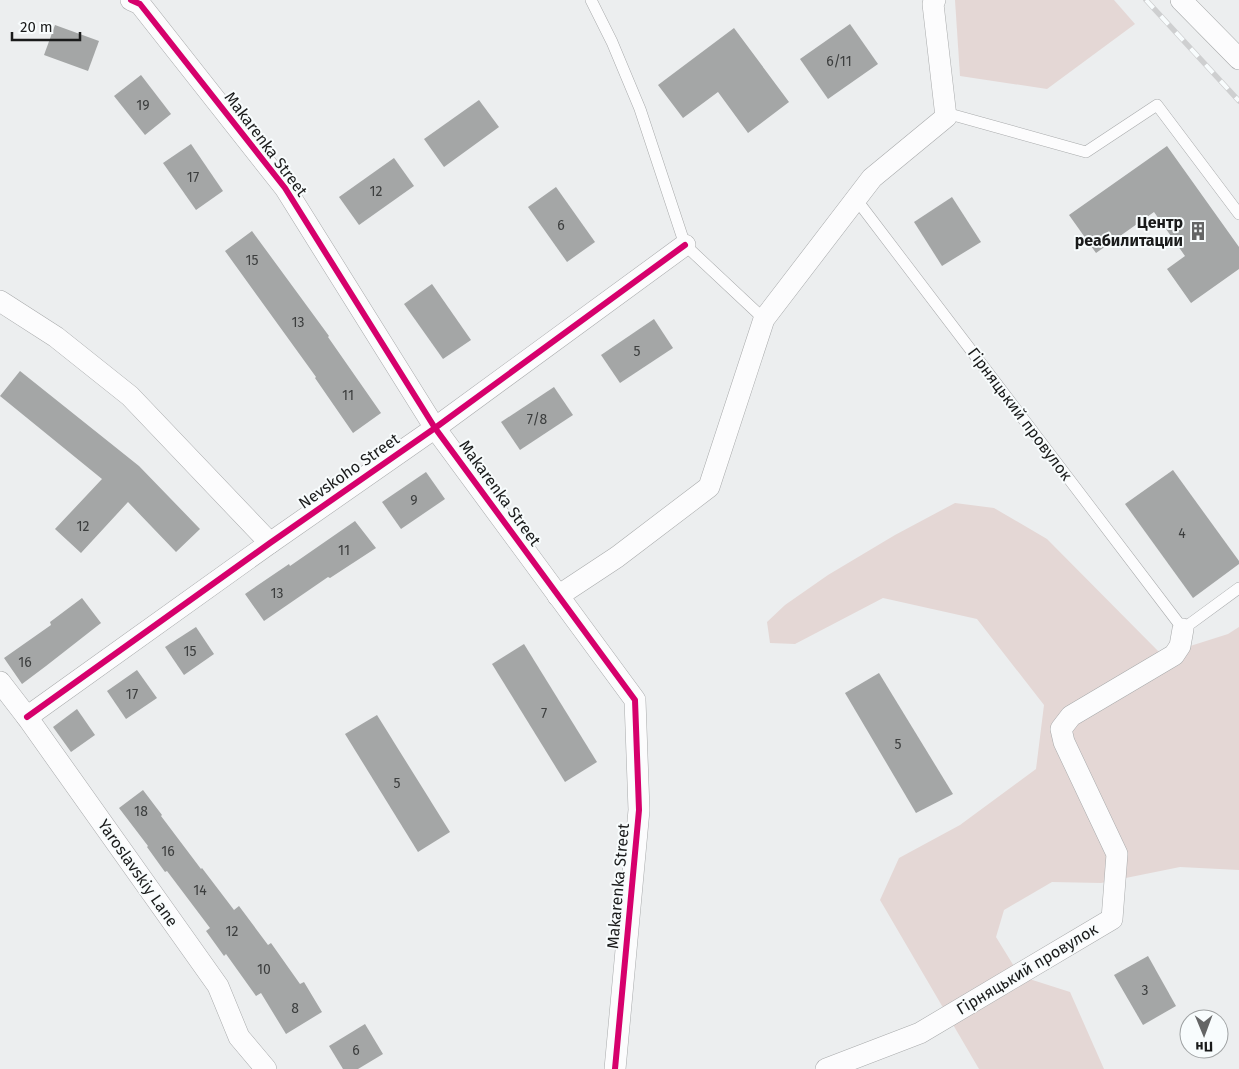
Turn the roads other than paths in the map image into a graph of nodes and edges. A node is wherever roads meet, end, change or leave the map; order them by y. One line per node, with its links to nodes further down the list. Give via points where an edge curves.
1 (131, 0): 12 (street, Makarenka Street, via 140,4 285,188)
2 (592, 0): 9 (lane, via 640,110)
3 (935, 0): 6 (street)
4 (1181, 0): 5 (street)
5 (1239, 59)
6 (946, 113): 7 (street, via 872,178); 8 (lane, via 1086,152 1157,105)
7 (856, 199): 11 (street); 16 (lane, Гірняцький провулок)
8 (1239, 214)
9 (684, 245): 11 (lane); 12 (street, Nevskoho Street)
10 (0, 301): 13 (street, via 56,337 130,396)
11 (764, 319): 15 (street, via 709,487 617,557)
12 (435, 428): 13 (street, Nevskoho Street); 15 (street, Makarenka Street)
13 (270, 543): 18 (street, Nevskoho Street)
14 (1239, 588): 16 (lane)
15 (558, 596): 20 (street, Makarenka Street, via 634,700 639,810)
16 (1183, 629): 21 (street, Гірняцький провулок, via 1180,646 1174,655 1071,716 1061,729 1064,742 1117,854 1112,919 920,1033)
17 (0, 682): 18 (street, Yaroslavskiy Lane)
18 (28, 717): 19 (street, Yaroslavskiy Lane, via 218,986 239,1037)
19 (266, 1069)
20 (615, 1069)
21 (826, 1069)

